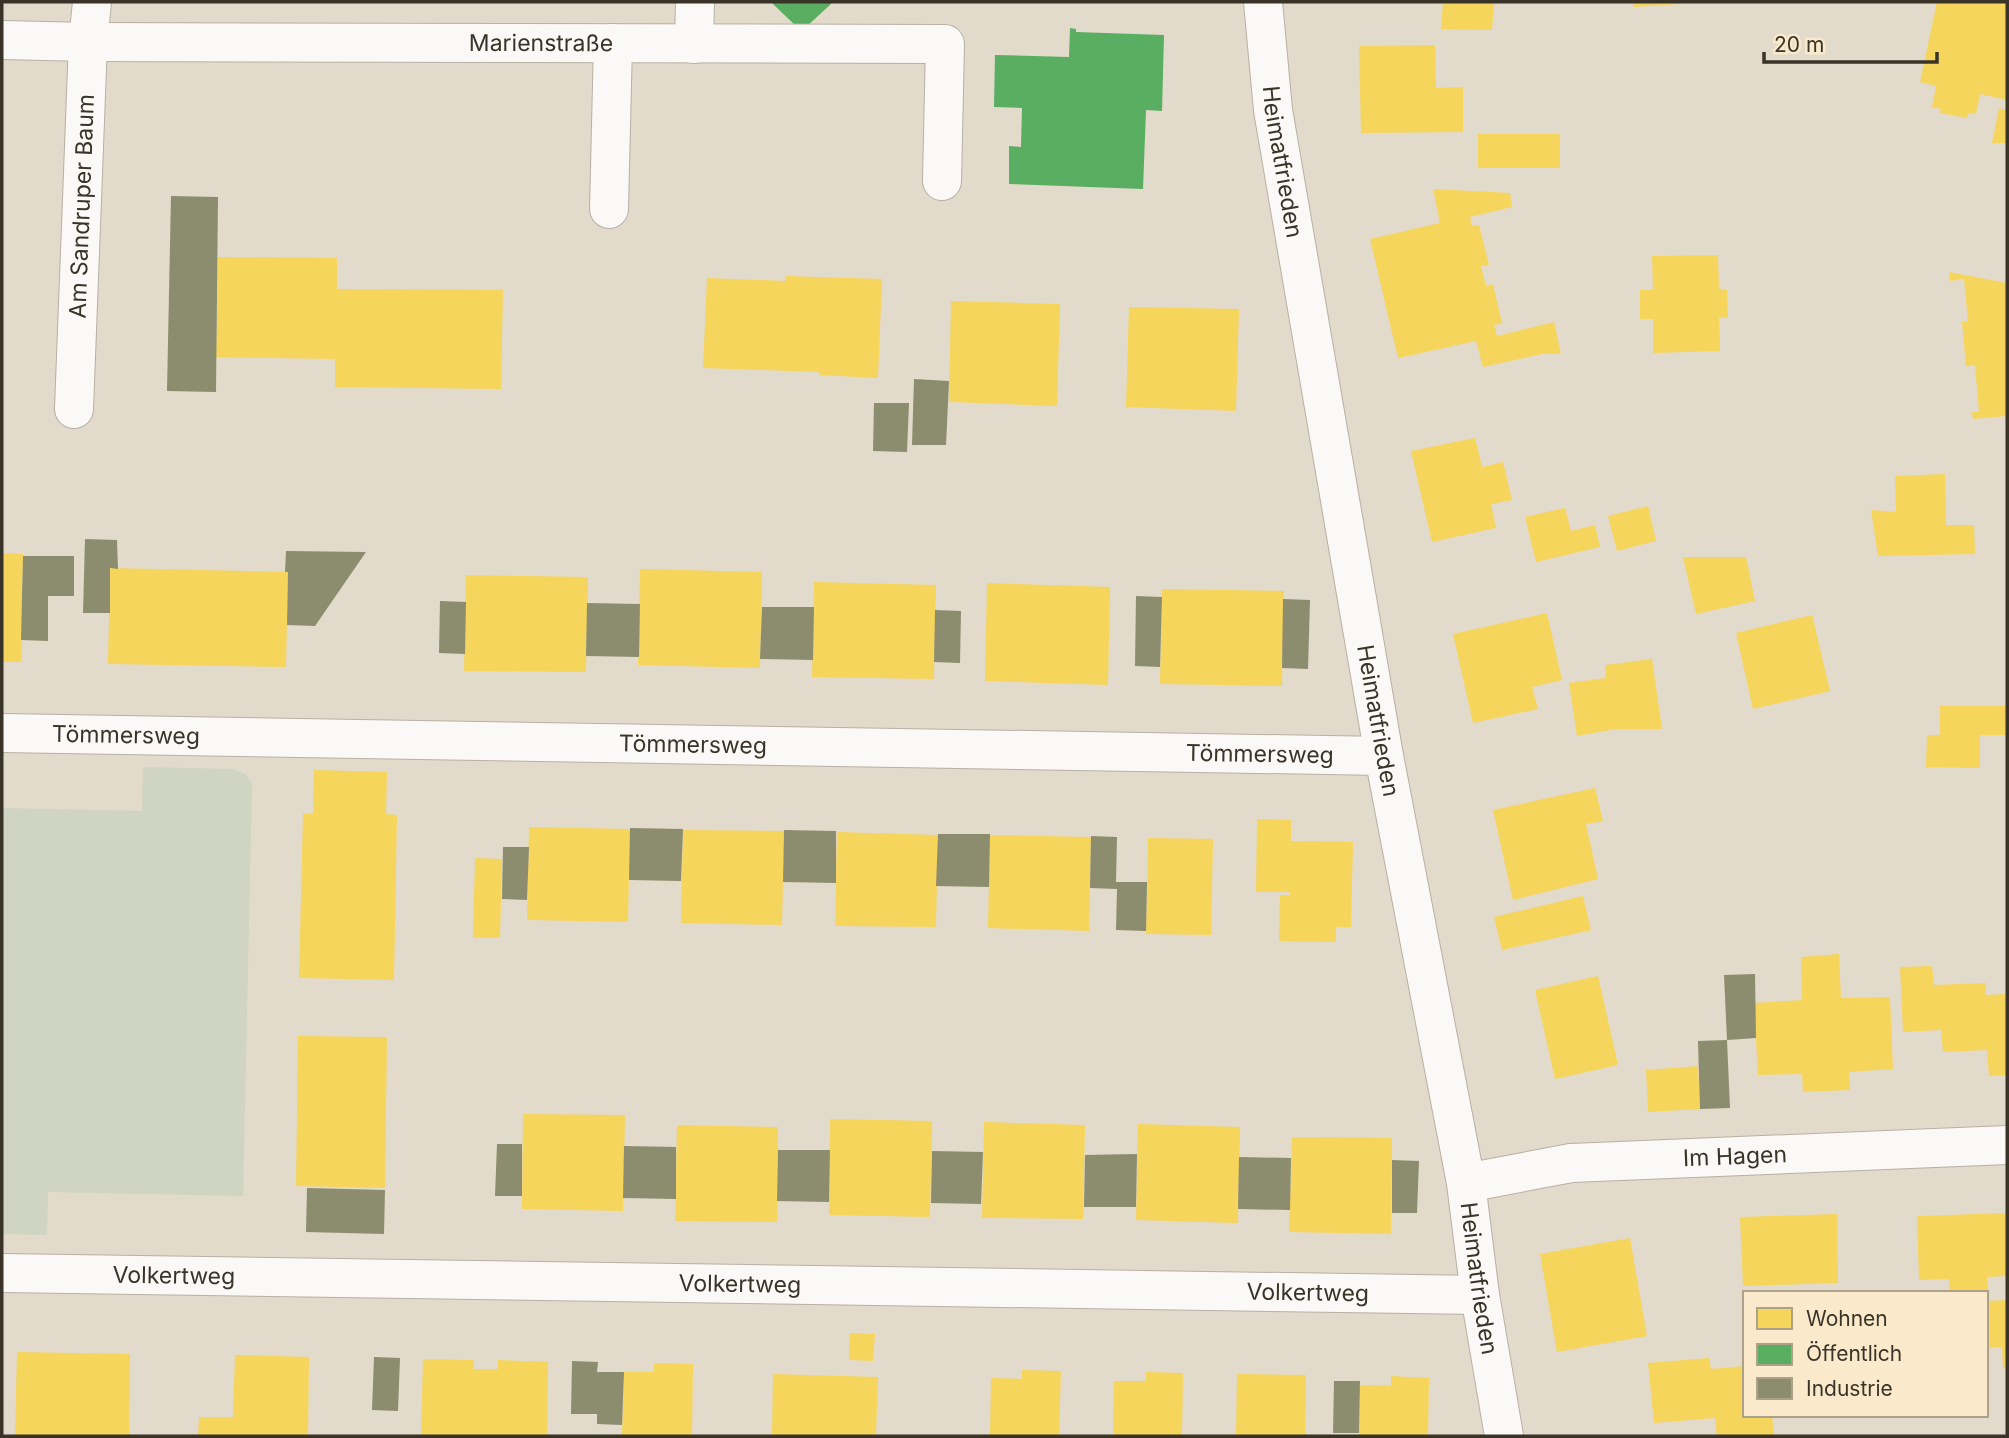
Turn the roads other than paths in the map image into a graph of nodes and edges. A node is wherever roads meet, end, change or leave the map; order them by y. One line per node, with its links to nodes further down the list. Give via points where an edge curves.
1 (92, 2): 5 (street, Am Sandruper Baum)
2 (695, 2): 7 (street)
3 (1263, 2): 12 (street, Heimatfrieden, via 1273,110)
4 (2, 40): 5 (street, Marienstraße)
5 (88, 43): 6 (street, Marienstraße); 10 (street, Am Sandruper Baum)
6 (613, 43): 7 (street, Marienstraße); 9 (street)
7 (694, 44): 8 (street, Marienstraße, via 945,44)
8 (942, 181)
9 (609, 209)
10 (74, 409)
11 (2, 733): 12 (street, Tömmersweg)
12 (1384, 756): 14 (street, Heimatfrieden)
13 (2007, 1145): 14 (street, Im Hagen, via 1572,1163)
14 (1466, 1183): 16 (street, Heimatfrieden)
15 (2, 1273): 16 (street, Volkertweg)
16 (1480, 1295): 17 (street, Heimatfrieden)
17 (1504, 1436)

